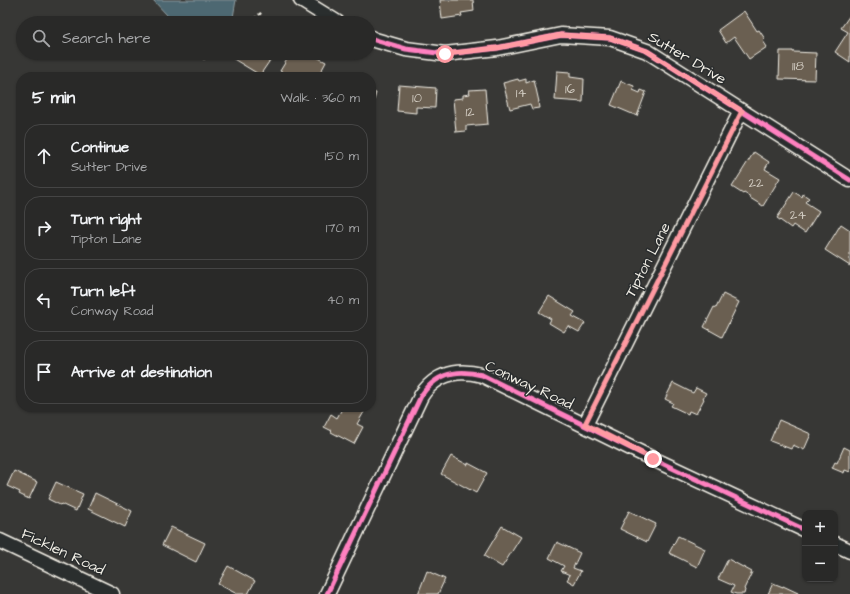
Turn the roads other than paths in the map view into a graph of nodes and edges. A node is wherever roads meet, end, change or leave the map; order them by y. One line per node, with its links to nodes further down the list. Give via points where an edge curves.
1 (301, 0): 2 (street)
2 (327, 16)
3 (376, 40): 4 (street, Sutter Drive, via 406,49 445,54 497,48 561,35 610,38 647,51)
4 (742, 111): 5 (street, Sutter Drive); 6 (street, Tipton Lane)
5 (850, 180)
6 (585, 424): 7 (street, Conway Road, via 653,459); 12 (street, Conway Road, via 482,375 456,372 442,377 429,386 421,396)
7 (802, 529)
8 (0, 541): 11 (street, Ficklen Road)
9 (838, 545): 10 (street)
10 (850, 551)
11 (112, 594)
12 (327, 594)

